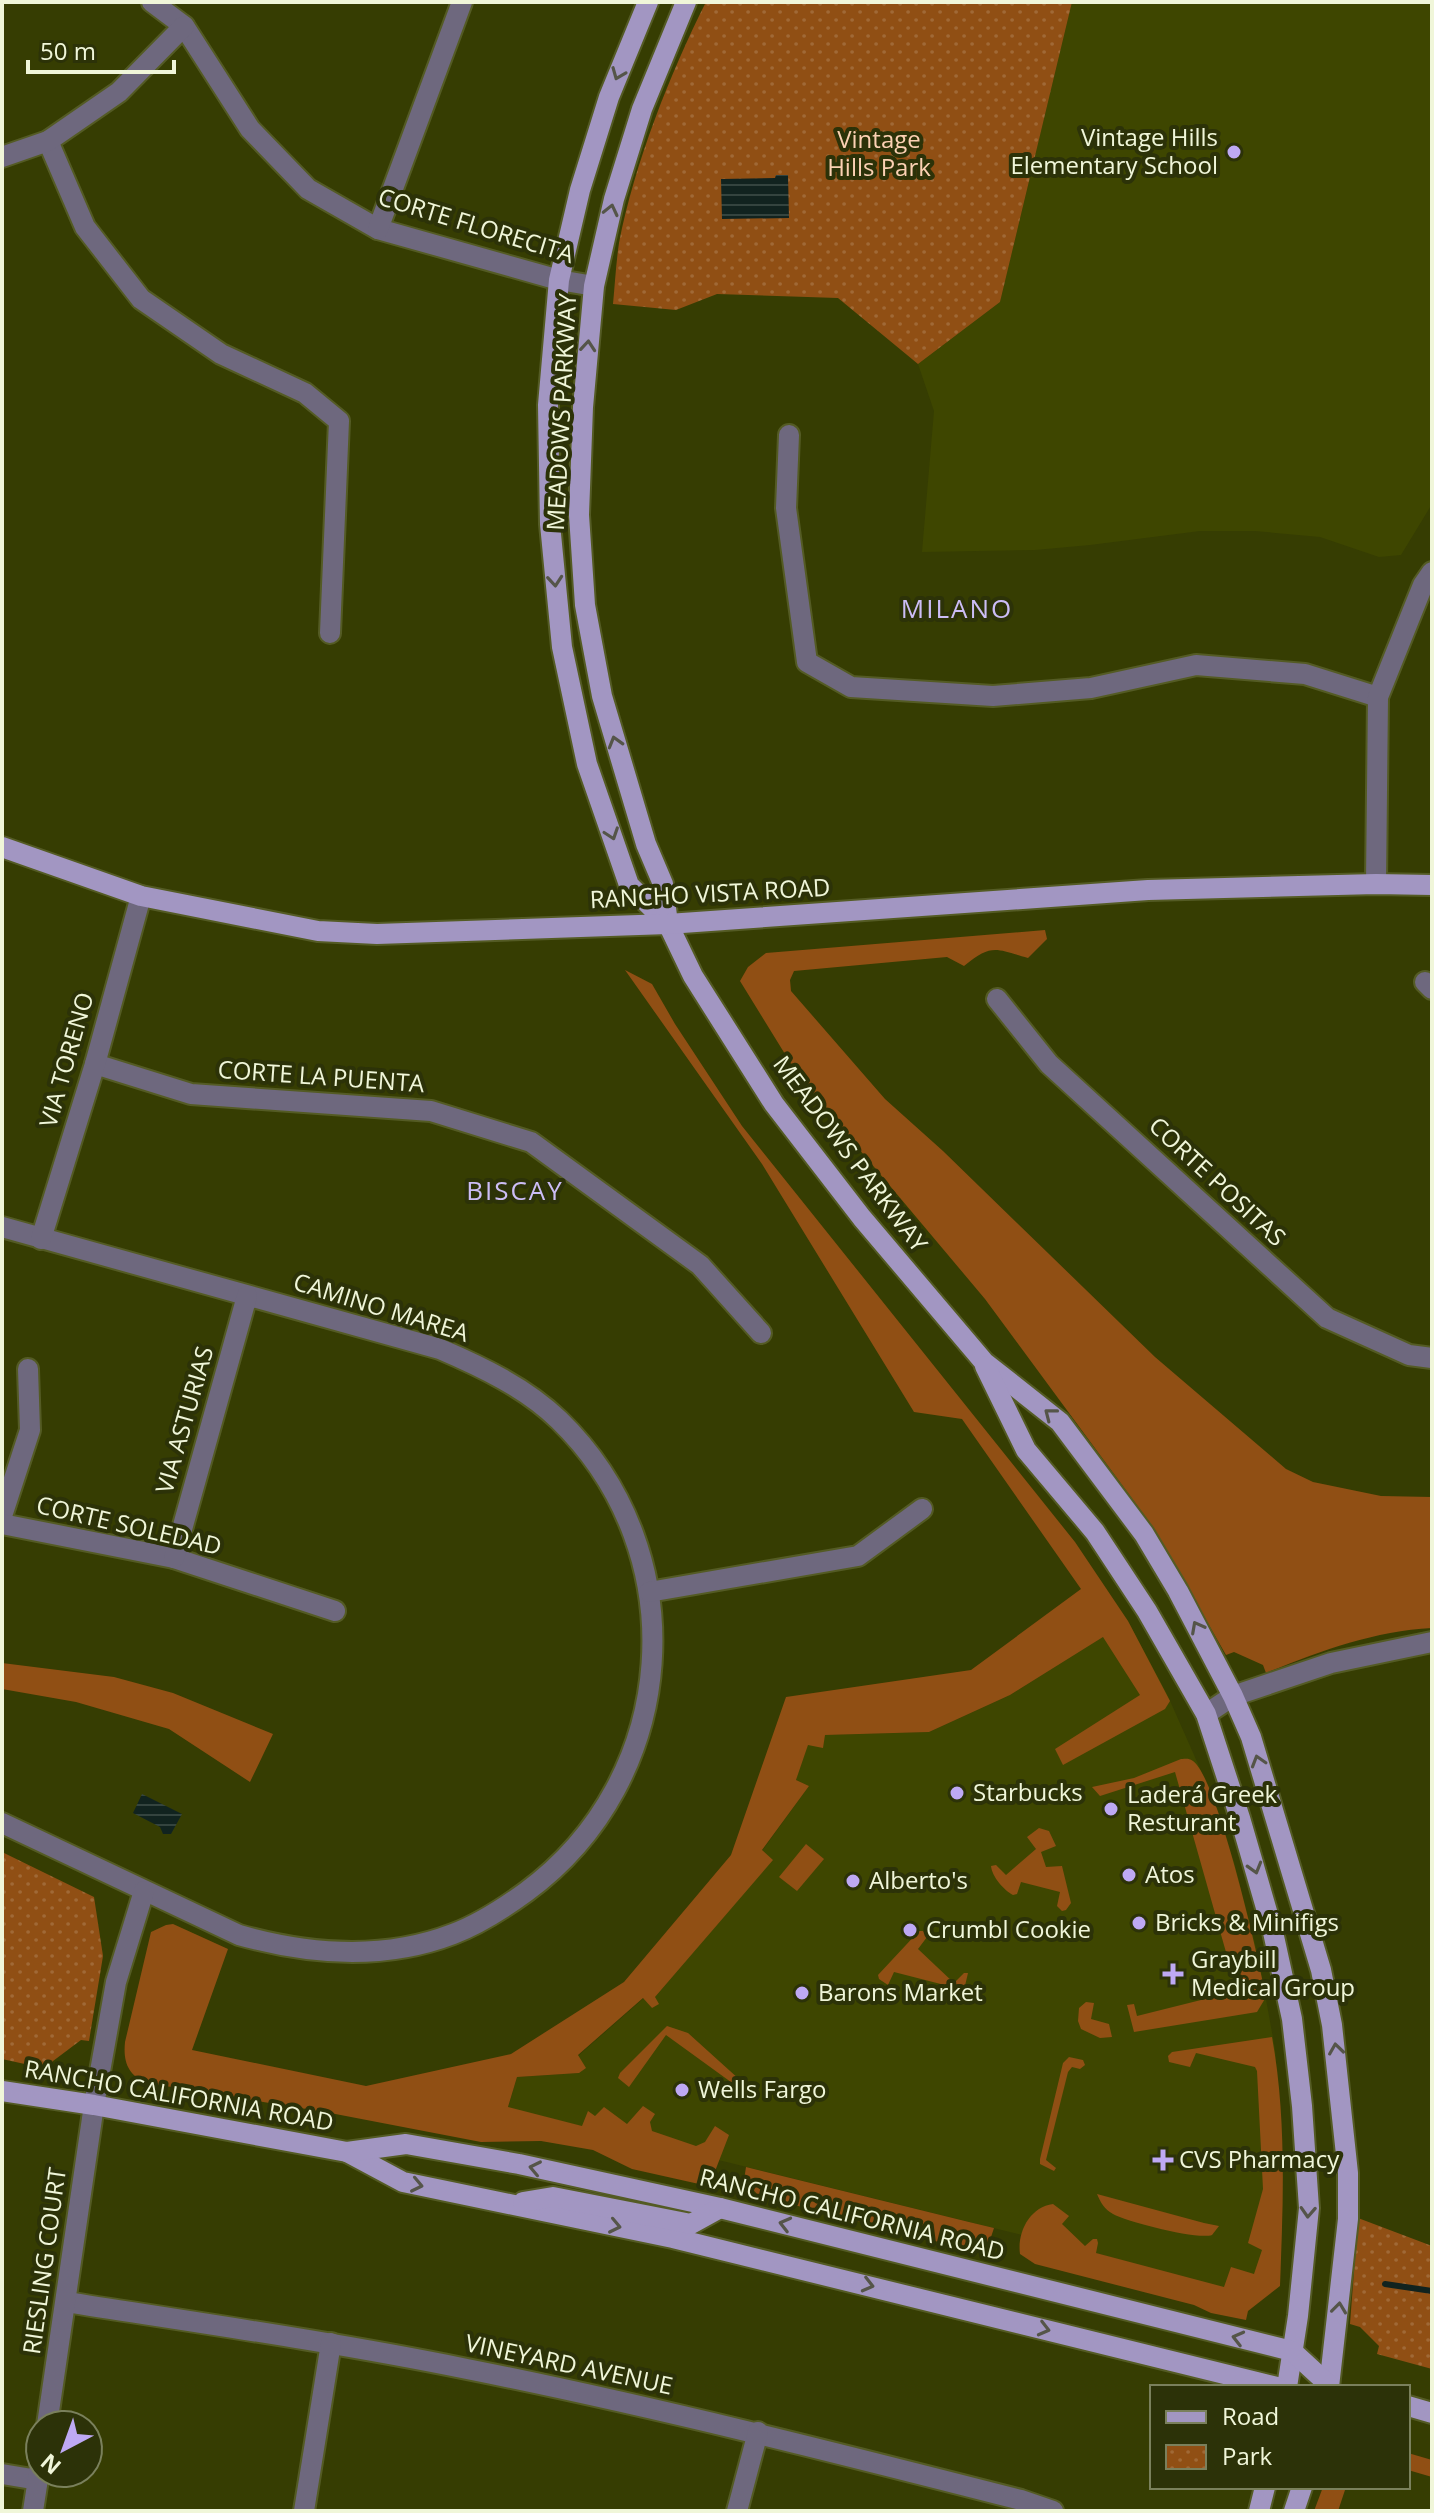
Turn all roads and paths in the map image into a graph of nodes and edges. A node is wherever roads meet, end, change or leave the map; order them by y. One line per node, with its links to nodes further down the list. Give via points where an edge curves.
1 (152, 2): 5 (street, CORTE FLORECITA)
2 (462, 2): 8 (street)
3 (648, 2): 9 (main road, MEADOWS PARKWAY, one-way to 9, via 609,97)
4 (686, 2): 10 (main road, MEADOWS PARKWAY, one-way to 4, via 642,109)
5 (184, 26): 6 (street, via 119,92); 8 (street, CORTE FLORECITA, via 250,129 308,189)
6 (48, 141): 7 (street); 13 (street, via 85,227 141,299 221,354 305,393 339,421)
7 (2, 157)
8 (378, 229): 9 (street, CORTE FLORECITA)
9 (559, 280): 10 (street, CORTE FLORECITA); 19 (main road, MEADOWS PARKWAY, one-way to 19, via 548,405 550,524 562,647 587,764 629,885)
10 (594, 286): 19 (main road, MEADOWS PARKWAY, one-way to 10, via 663,884 602,696 585,605 579,515)
11 (789, 435): 14 (street, via 786,508 807,662 851,687 993,696 1091,688 1196,665 1305,674)
12 (1432, 572): 14 (street)
13 (330, 633)
14 (1378, 697): 16 (street)
15 (2, 847): 18 (main road, RANCHO VISTA ROAD)
16 (1376, 884): 17 (main road, RANCHO VISTA ROAD); 19 (main road, RANCHO VISTA ROAD, via 1148,890)
17 (1432, 885)
18 (141, 896): 19 (main road, RANCHO VISTA ROAD, via 318,931 377,934); 21 (street, VIA TORENO)
19 (668, 924): 27 (main road, MEADOWS PARKWAY, via 693,976 774,1104)
20 (997, 999): 26 (street, CORTE POSITAS, via 1049,1064 1327,1318 1409,1355)
21 (95, 1064): 23 (street, VIA TORENO); 25 (street, CORTE LA PUENTA, via 191,1094 431,1111 531,1142 700,1265)
22 (2, 1227): 23 (street, CAMINO MAREA)
23 (41, 1239): 24 (street, CAMINO MAREA)
24 (247, 1296): 32 (street, VIA ASTURIAS); 33 (street, CAMINO MAREA, via 440,1349 510,1383 558,1419 597,1463 624,1509)
25 (761, 1333)
26 (1432, 1358)
27 (984, 1362): 36 (main road, MEADOWS PARKWAY, one-way to 27, via 1178,1591 1103,1477 1060,1422); 37 (main road, MEADOWS PARKWAY, via 1026,1450 1095,1532)
28 (28, 1369): 30 (street, via 30,1430)
29 (922, 1509): 33 (street, via 858,1556)
30 (2, 1516)
31 (2, 1524): 32 (street, CORTE SOLEDAD)
32 (174, 1558): 34 (street, CORTE SOLEDAD)
33 (649, 1592): 39 (street, CAMINO MAREA, via 653,1661 644,1718 627,1770 573,1851 499,1912 453,1934 410,1946 322,1953 239,1935)
34 (335, 1611)
35 (1432, 1642): 36 (street, via 1331,1663)
36 (1233, 1696): 37 (street); 51 (main road, MEADOWS PARKWAY, one-way to 36, via 1348,2219 1332,2025 1321,1970 1251,1737)
37 (1206, 1714): 47 (main road, MEADOWS PARKWAY, one-way to 47, via 1273,1932 1292,2019 1309,2208)
38 (2, 1823): 39 (street, CAMINO MAREA)
39 (144, 1891): 41 (street, RIESLING COURT, via 116,1982)
40 (2, 2091): 41 (main road, RANCHO CALIFORNIA ROAD)
41 (94, 2105): 42 (main road, RANCHO CALIFORNIA ROAD); 45 (street, RIESLING COURT)
42 (347, 2152): 43 (main road, RANCHO CALIFORNIA ROAD, one-way to 43, via 403,2182); 44 (main road, RANCHO CALIFORNIA ROAD, one-way to 42, via 406,2144)
43 (511, 2204): 44 (main road, via 553,2197 691,2224); 48 (main road, RANCHO CALIFORNIA ROAD, one-way to 48, via 673,2238)
44 (720, 2208): 47 (main road, RANCHO CALIFORNIA ROAD, one-way to 44)
45 (66, 2302): 46 (street, VINEYARD AVENUE); 53 (street, RIESLING COURT)
46 (331, 2343): 55 (street, VINEYARD AVENUE); 63 (street)
47 (1292, 2351): 49 (main road, MEADOWS PARKWAY); 50 (main road, RANCHO CALIFORNIA ROAD)
48 (1269, 2385)
49 (1287, 2385)
50 (1325, 2385)
51 (1326, 2385)
52 (1410, 2407): 54 (main road)
53 (49, 2409)
54 (1432, 2413)
55 (758, 2432): 61 (street, VINEYARD AVENUE); 64 (street)
56 (24, 2473): 57 (street)
57 (2, 2474)
58 (36, 2489): 62 (street)
59 (1264, 2489): 66 (main road)
60 (1301, 2489): 67 (main road)
61 (1019, 2506): 65 (street, VINEYARD AVENUE)
62 (33, 2511)
63 (304, 2511)
64 (737, 2511)
65 (1053, 2511)
66 (1259, 2511)
67 (1294, 2511)

